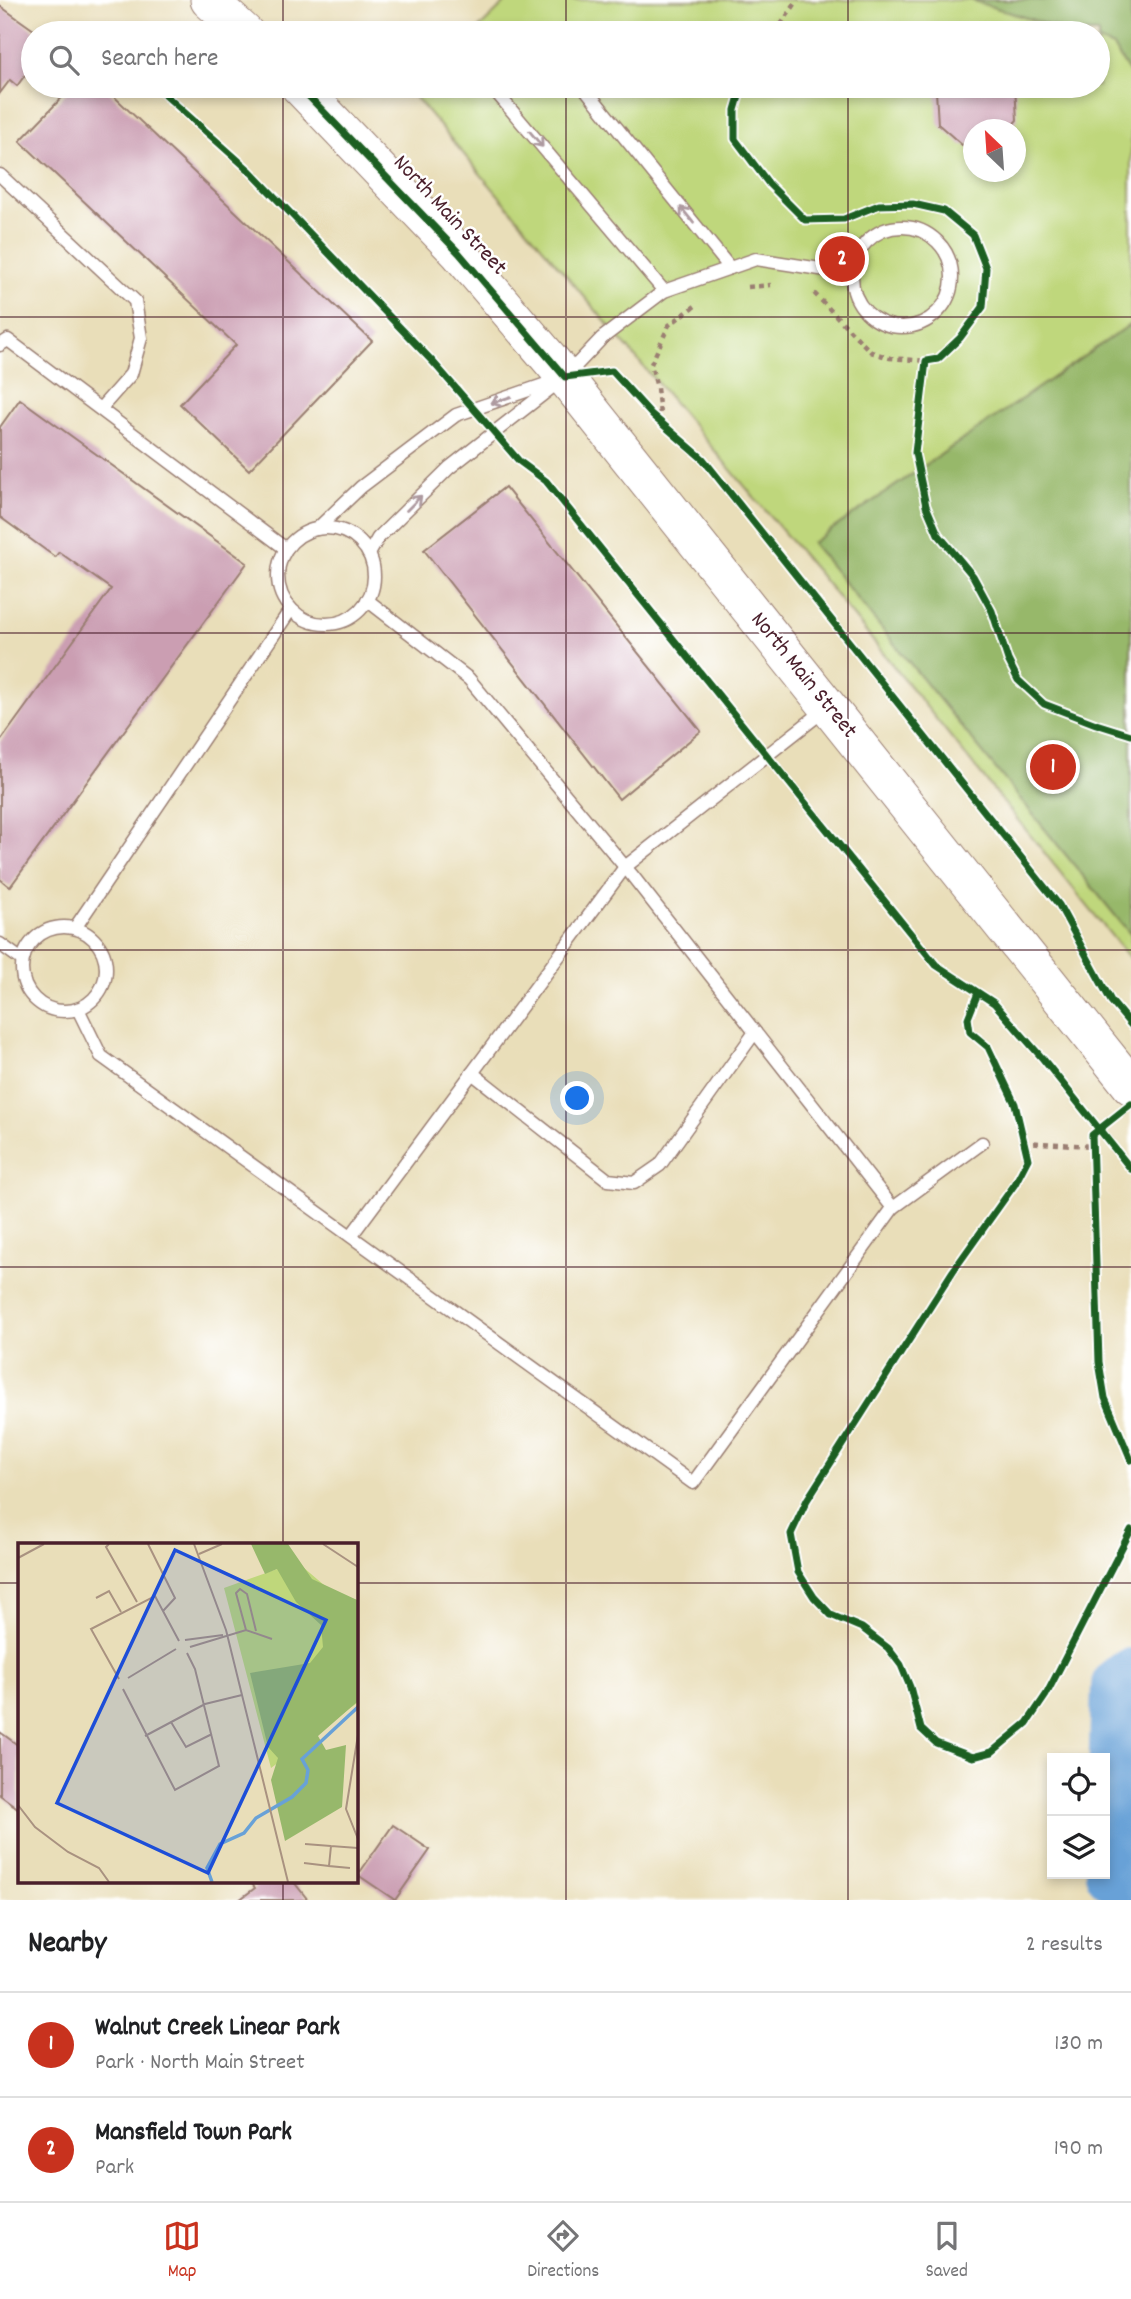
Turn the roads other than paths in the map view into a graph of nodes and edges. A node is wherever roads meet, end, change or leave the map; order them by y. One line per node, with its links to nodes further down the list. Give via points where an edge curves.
1 (209, 0): 2 (main road)
2 (232, 21)
3 (310, 98): 11 (main road, North Main Street, via 459,253)
4 (501, 98): 9 (lane, one-way to 9)
5 (593, 98): 7 (lane, one-way to 5)
6 (0, 175): 12 (lane, via 135,301 141,338 131,374)
7 (730, 268): 8 (lane, via 756,259); 9 (lane)
8 (852, 274): 8 (lane, via 853,289 869,315 897,327 912,327 939,312 952,284 952,268 937,241 907,227 876,235 864,245)
9 (664, 290): 11 (lane, via 602,338)
10 (0, 345): 12 (lane, via 8,340)
11 (565, 377): 13 (lane, one-way to 13, via 456,415 361,487); 15 (lane, one-way to 11, via 379,538 449,468); 18 (main road, North Main Street)
12 (101, 408): 14 (lane)
13 (317, 529): 14 (lane); 15 (lane, via 348,533)
14 (286, 549): 17 (lane, via 278,577)
15 (369, 554): 16 (lane, via 374,570)
16 (367, 600): 17 (lane, via 343,621 328,624 311,622); 19 (lane, via 468,679)
17 (291, 609): 20 (lane)
18 (828, 707): 19 (lane); 26 (main road, North Main Street)
19 (625, 867): 24 (lane); 25 (lane)
20 (75, 928): 22 (lane, via 47,930 27,947); 23 (lane, via 98,944 106,970 99,994)
21 (0, 944): 22 (lane)
22 (22, 960): 23 (lane, via 25,986 41,1006 66,1012)
23 (78, 1009): 29 (lane, via 101,1056)
24 (755, 1032): 25 (lane, via 660,1165 634,1183 608,1180); 28 (lane)
25 (471, 1073): 29 (lane)
26 (1131, 1086)
27 (982, 1143): 28 (lane)
28 (893, 1208): 29 (lane, via 693,1483)
29 (351, 1236)

